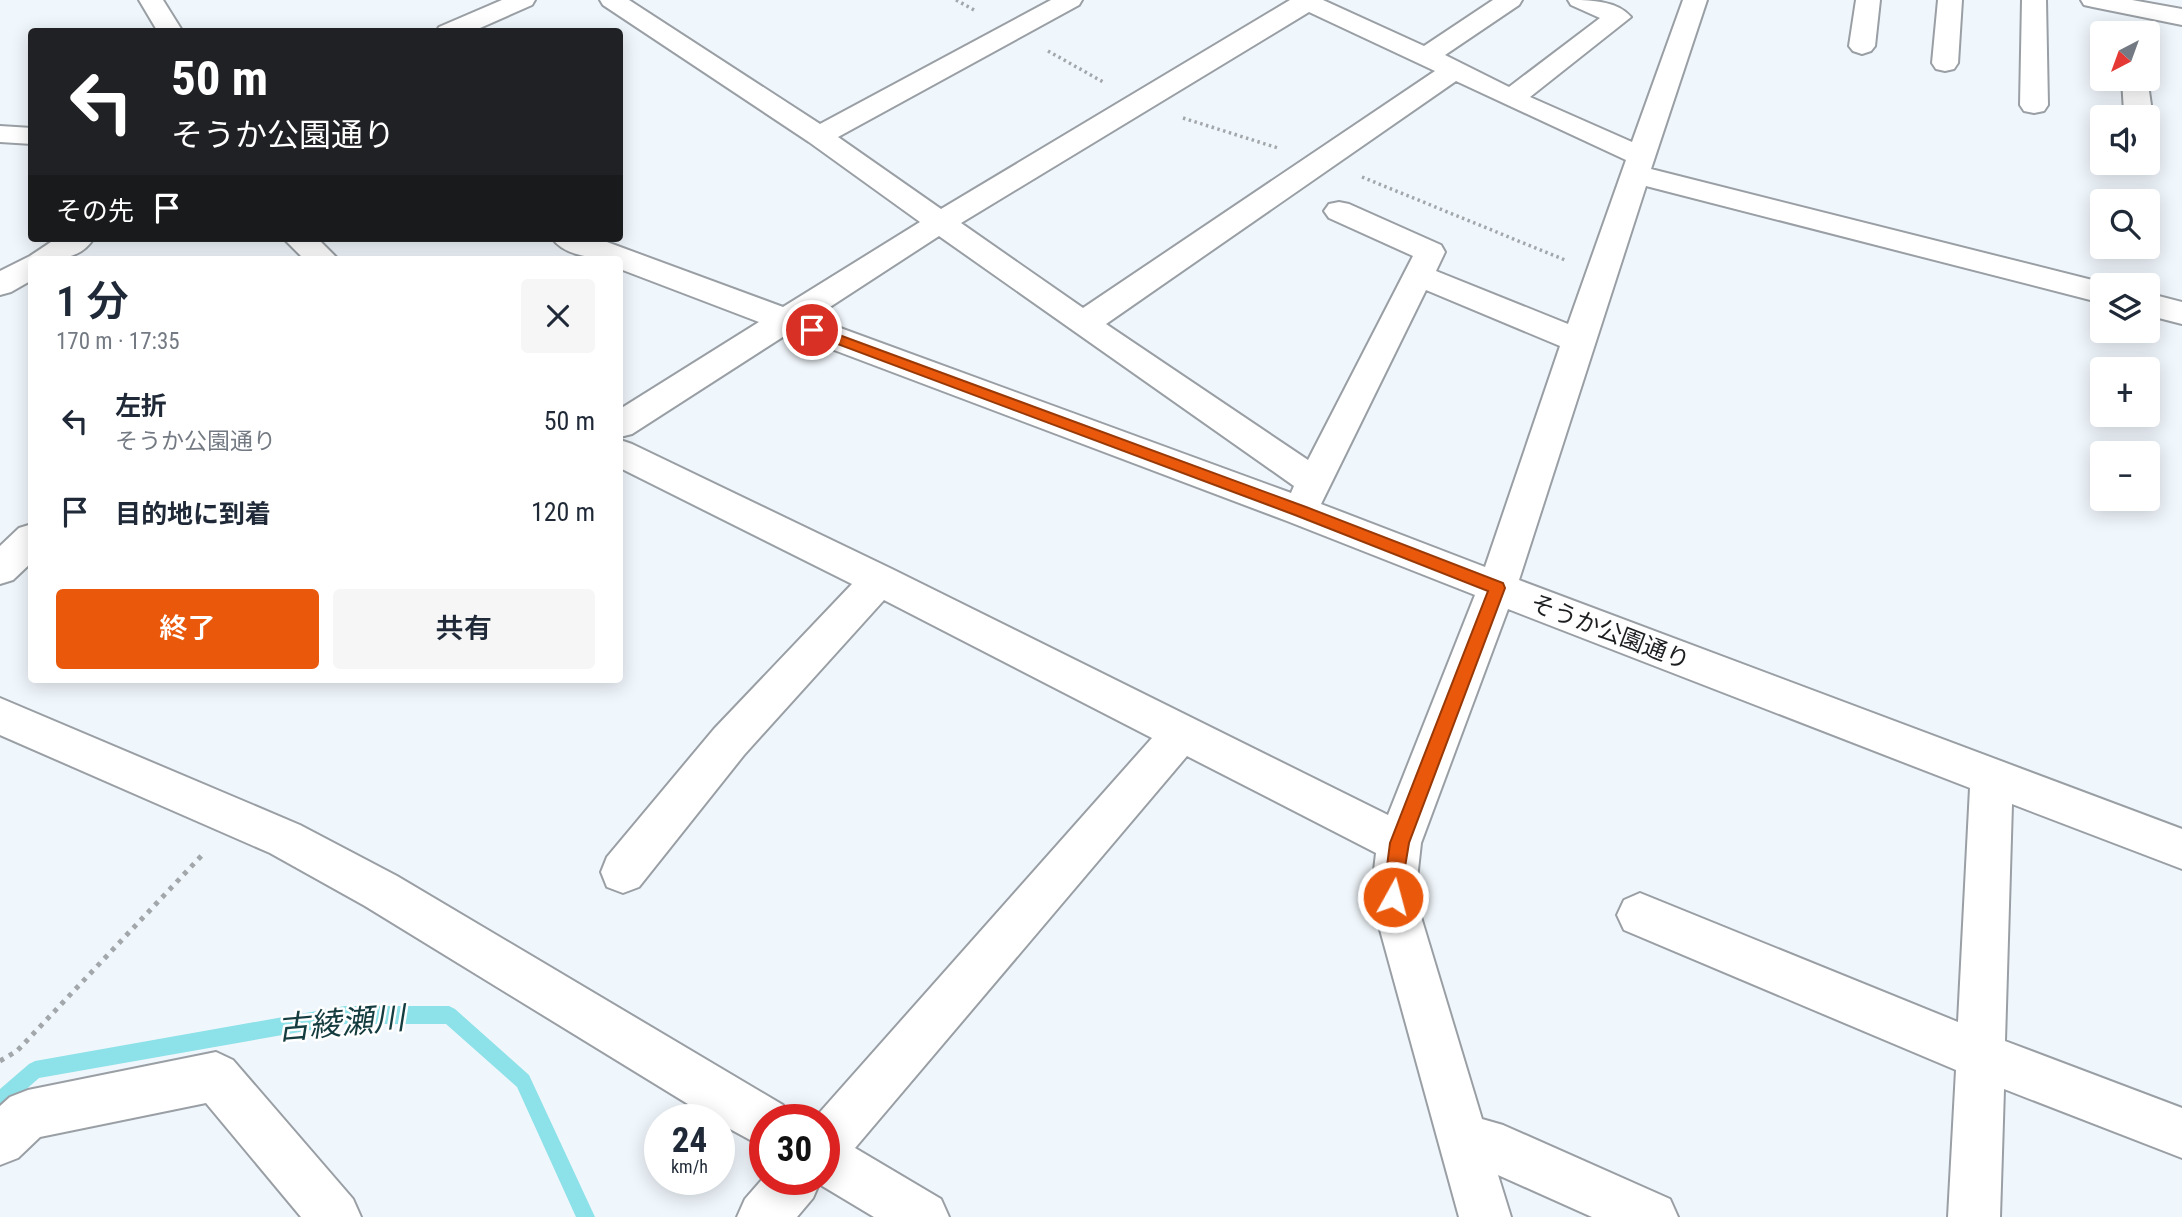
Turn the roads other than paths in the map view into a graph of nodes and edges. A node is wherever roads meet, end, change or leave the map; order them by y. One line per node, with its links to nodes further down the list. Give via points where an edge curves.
1 (151, 0): 16 (street)
2 (523, 0): 17 (street)
3 (612, 0): 26 (street)
4 (1068, 0): 26 (street)
5 (1510, 0): 19 (street)
6 (1580, 0): 22 (street, via 1618,17)
7 (1695, 0): 27 (street)
8 (1868, 0): 18 (street)
9 (1950, 0): 20 (street)
10 (2034, 0): 23 (street)
11 (2093, 0): 13 (street)
12 (1314, 2): 19 (street); 29 (street)
13 (2129, 7): 14 (street); 15 (street)
14 (2182, 17)
15 (2130, 21)
16 (168, 28)
17 (457, 28)
18 (1862, 46)
19 (1426, 56): 21 (street)
20 (1945, 63)
21 (1453, 71): 22 (street); 44 (street)
22 (1511, 99): 27 (street)
23 (2034, 104)
24 (0, 134): 25 (street)
25 (28, 136)
26 (819, 136): 29 (street)
27 (1638, 165): 40 (street); 45 (street)
28 (1339, 211): 38 (street, via 1430,252)
29 (939, 223): 43 (street); 44 (street)
30 (72, 242): 33 (street)
31 (303, 242): 34 (street)
32 (578, 242): 35 (street, そうか公園通り)
33 (49, 256)
34 (319, 256)
35 (615, 256)
36 (623, 259): 43 (street, そうか公園通り)
37 (28, 268): 39 (street)
38 (1418, 275): 45 (street); 48 (street)
39 (0, 285)
40 (2090, 290)
41 (2160, 307): 42 (street)
42 (2182, 313)
43 (787, 320): 46 (street); 48 (street, そうか公園通り)
44 (1083, 324): 48 (street)
45 (1578, 341): 52 (street)
46 (623, 423)
47 (623, 454): 51 (street)
48 (1307, 496): 52 (street, そうか公園通り)
49 (28, 542): 50 (street)
50 (0, 569)
51 (879, 580): 54 (street); 58 (street, via 729,741)
52 (1497, 588): 55 (street, そうか公園通り); 56 (street)
53 (0, 716): 61 (street, via 285,839 381,891)
54 (1181, 734): 56 (street); 62 (street)
55 (1992, 776): 57 (street, そうか公園通り); 60 (street)
56 (1399, 843): 65 (street, via 1393,897)
57 (2182, 849)
58 (622, 872)
59 (1640, 915): 60 (street)
60 (1981, 1056): 63 (street); 73 (street)
61 (749, 1113)
62 (840, 1128)
63 (2182, 1133)
64 (0, 1140): 68 (street, via 28,1115 216,1077)
65 (1466, 1150): 71 (street); 72 (street, via 1485,1143)
66 (840, 1168): 70 (street)
67 (782, 1195): 69 (street)
68 (335, 1217)
69 (763, 1217)
70 (923, 1217)
71 (1485, 1217)
72 (1652, 1217)
73 (1974, 1217)

